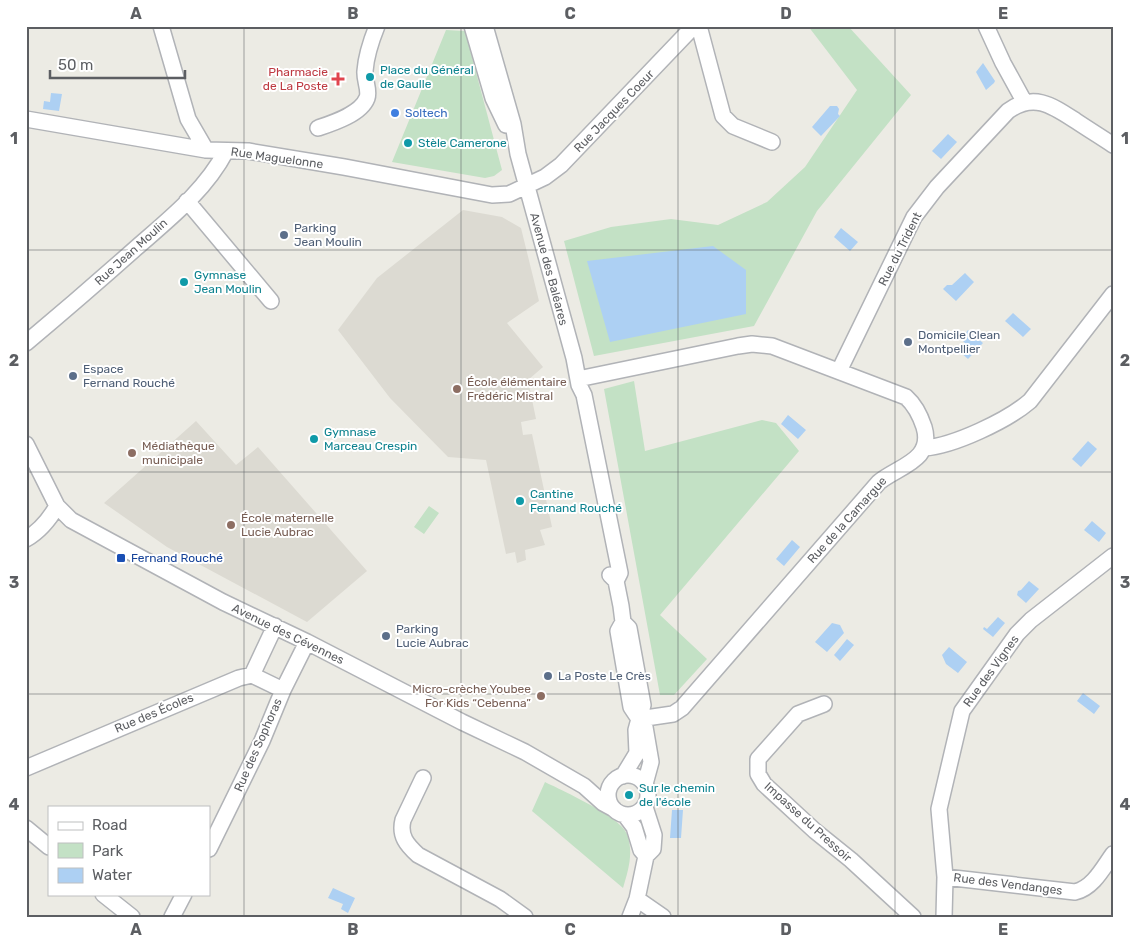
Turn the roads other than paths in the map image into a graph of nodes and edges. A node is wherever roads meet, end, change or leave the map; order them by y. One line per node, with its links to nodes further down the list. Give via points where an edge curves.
1 (161, 26): 13 (street, via 188,119)
2 (377, 26): 10 (street, via 370,43 365,73 366,101 346,117)
3 (472, 26): 15 (street, Avenue des Baléares, via 493,98)
4 (485, 26): 15 (street, Avenue des Baléares, via 513,124)
5 (694, 26): 16 (street, Rue Jacques Coeur, via 561,165)
6 (700, 26): 11 (street, via 724,116 733,126)
7 (986, 26): 8 (street)
8 (1025, 103): 12 (street, via 1047,104); 21 (street, Rue du Trident, via 1008,111 919,210)
9 (26, 119): 13 (street, Rue Maguelonne)
10 (318, 128)
11 (772, 142)
12 (1113, 145)
13 (206, 150): 14 (street, Rue Maguelonne)
14 (226, 151): 16 (street, Rue Maguelonne, via 248,151 492,195 509,194); 17 (street, Rue Jean Moulin, via 203,186)
15 (518, 154): 16 (street, Avenue des Baléares)
16 (526, 186): 22 (street, Avenue des Baléares)
17 (187, 201): 19 (street); 20 (street, Rue Jean Moulin)
18 (1113, 294): 24 (street, via 1021,409 955,442)
19 (271, 302)
20 (26, 344)
21 (839, 371): 22 (street, via 772,346 752,344); 24 (street, via 906,397 914,404 924,425)
22 (578, 382): 33 (street, Avenue des Baléares, via 576,398 583,439 623,622 618,631 631,707)
23 (26, 444): 25 (street, Avenue des Cévennes)
24 (924, 448): 33 (street, Rue de la Camargue, via 908,464 879,482 682,708 673,714)
25 (57, 506): 26 (street, via 50,520); 28 (street, Avenue des Cévennes, via 71,520 223,602)
26 (26, 539)
27 (1113, 556): 46 (street, Rue des Vignes, via 1017,634 962,711 939,809)
28 (275, 626): 29 (street, Avenue des Cévennes); 30 (street)
29 (307, 642): 31 (street, Rue des Sophoras); 38 (street, Avenue des Cévennes, via 525,752)
30 (252, 675): 31 (street); 34 (street, Rue des Écoles, via 164,708)
31 (283, 690): 43 (street, Rue des Sophoras, via 262,741)
32 (824, 704): 55 (street, Impasse du Pressoir, via 798,714 758,760 758,774 764,784)
33 (639, 719): 36 (street, via 636,754); 37 (street, Avenue des Baléares, via 645,727 651,762)
34 (26, 768)
35 (423, 778): 52 (street, via 401,828 410,848 500,899)
36 (618, 779): 37 (street, via 635,777); 38 (street); 40 (street, via 610,787 609,798)
37 (645, 784): 39 (street, via 648,795)
38 (584, 786): 40 (street, Avenue des Cévennes, via 602,803)
39 (645, 807): 40 (street, via 636,814); 45 (street, via 654,835 653,848)
40 (619, 812): 45 (street, via 634,827)
41 (26, 828): 42 (street)
42 (48, 845)
43 (210, 846)
44 (1113, 854): 46 (street, Rue des Vendanges, via 1082,891)
45 (646, 856): 49 (street)
46 (946, 877): 56 (street, Rue des Vignes)
47 (106, 896): 50 (street)
48 (183, 896): 51 (street)
49 (637, 899): 53 (street); 54 (street)
50 (132, 917)
51 (172, 917)
52 (525, 917)
53 (630, 917)
54 (663, 917)
55 (913, 917)
56 (944, 917)

